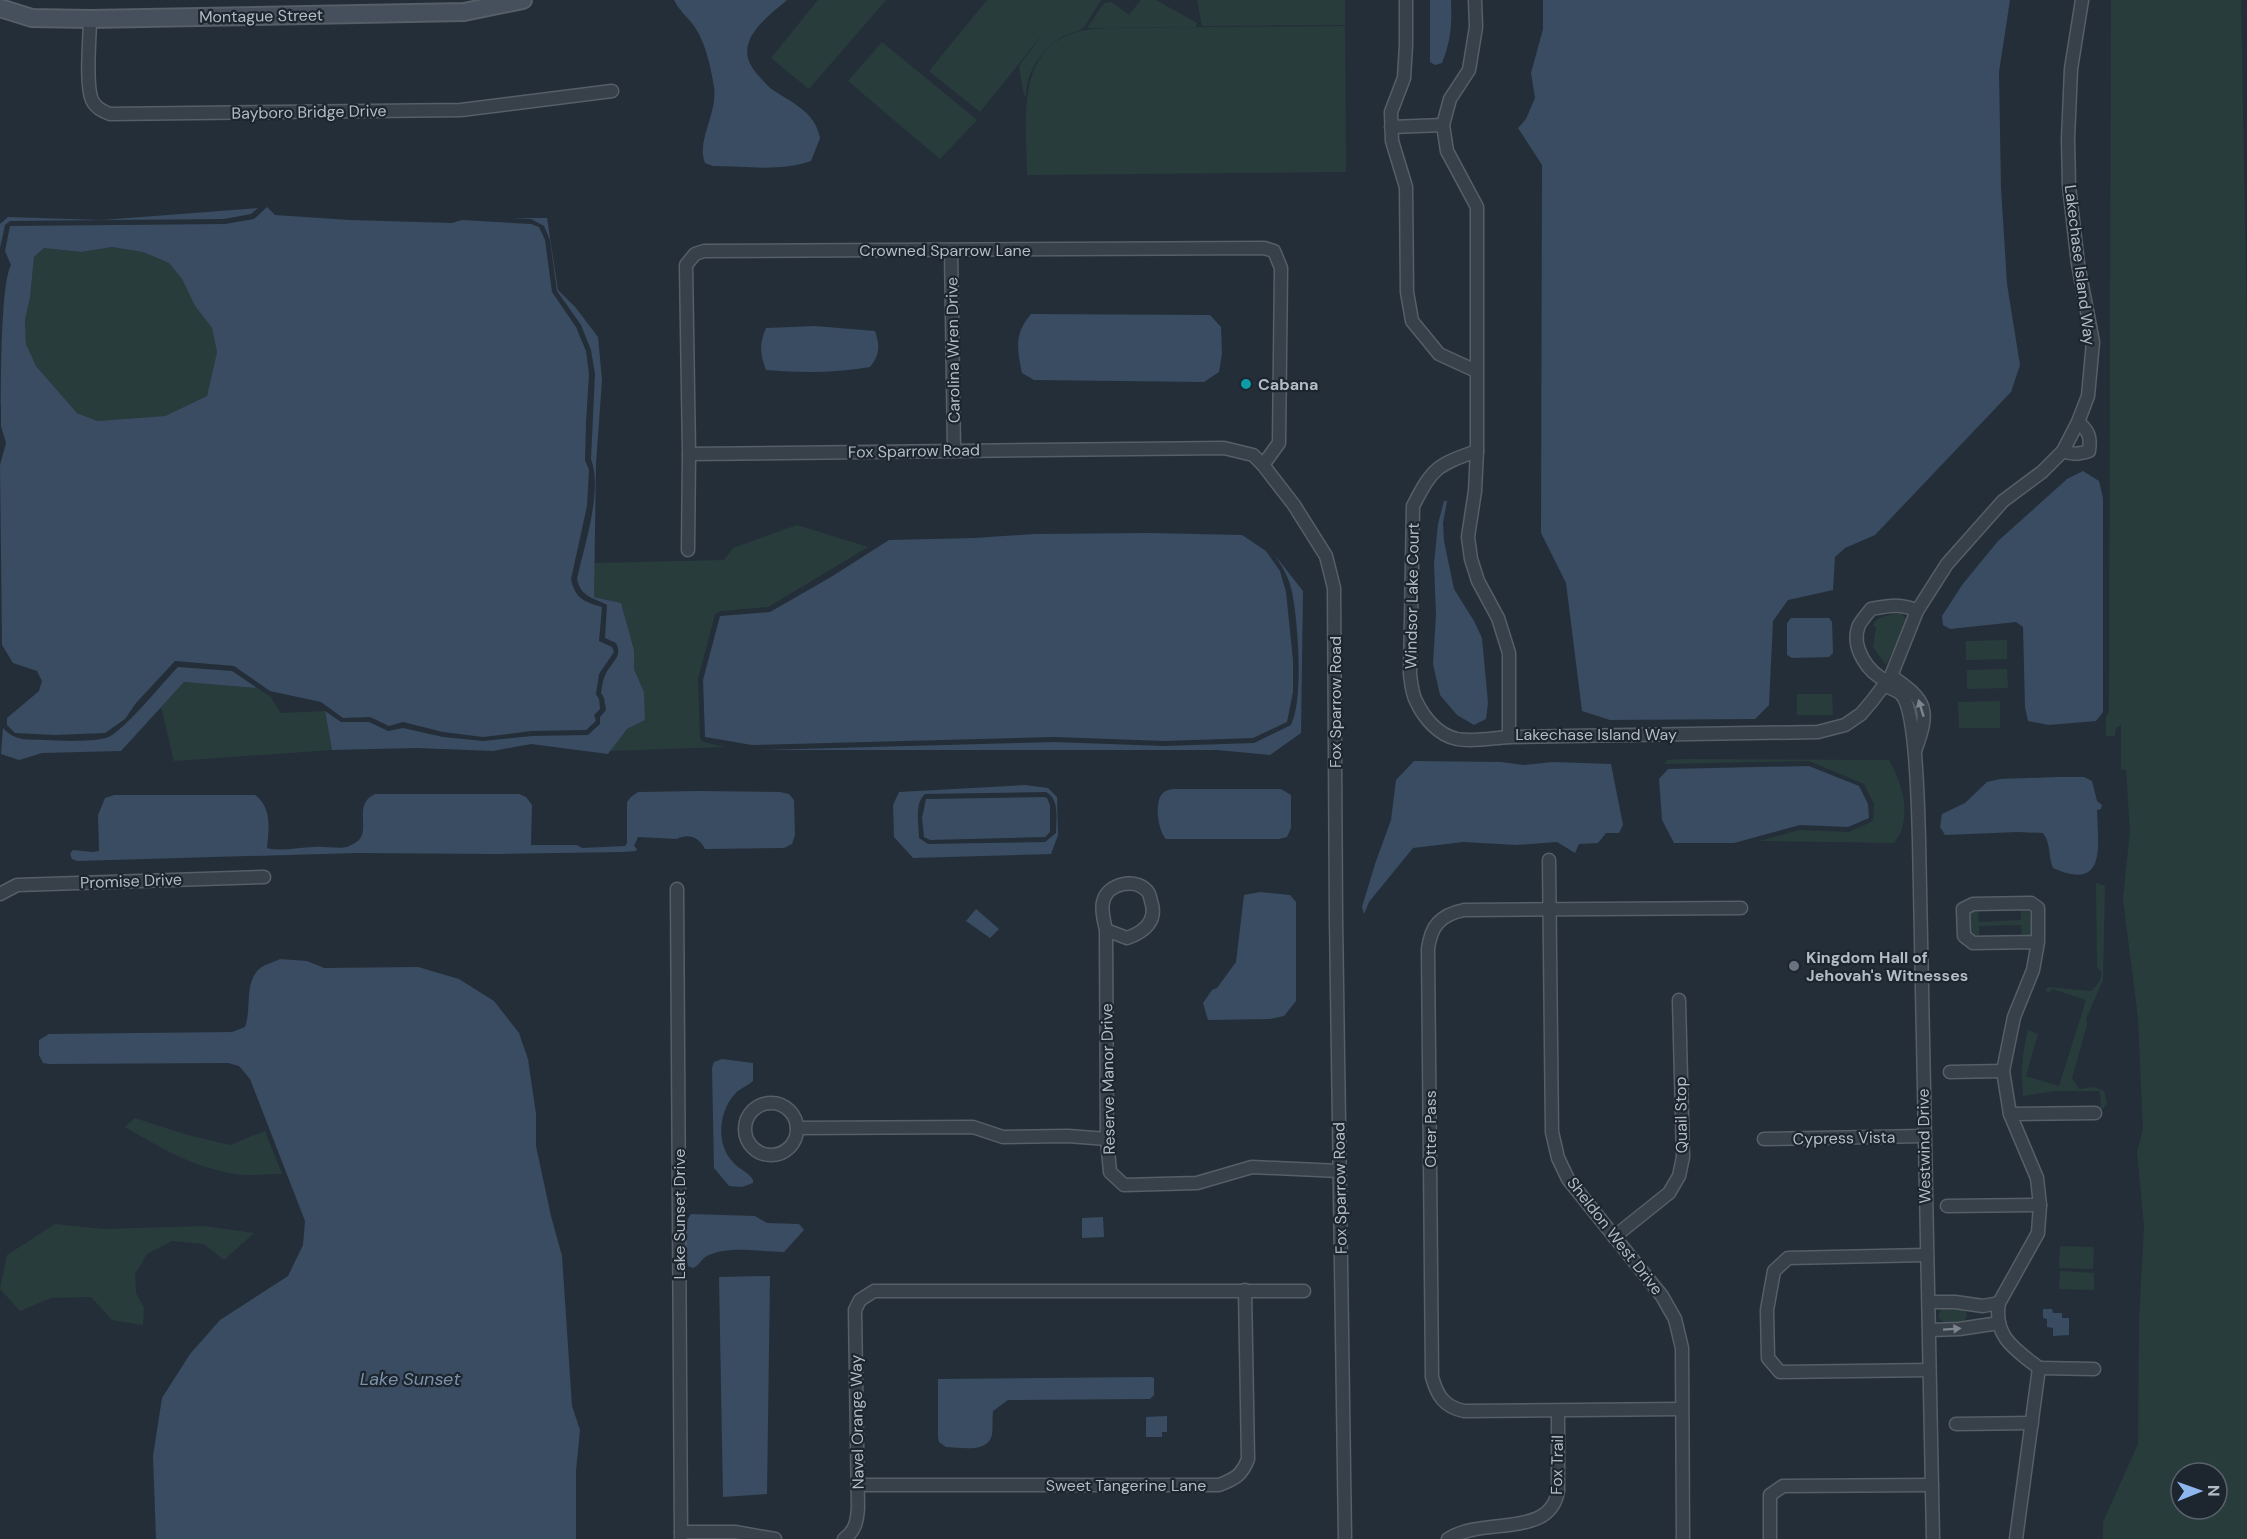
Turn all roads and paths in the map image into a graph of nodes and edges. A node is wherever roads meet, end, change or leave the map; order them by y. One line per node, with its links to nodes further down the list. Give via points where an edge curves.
1 (523, 0): 6 (street, Montague Street, via 464,12)
2 (1406, 0): 9 (street, via 1404,78 1391,112)
3 (1475, 0): 8 (street, Lakechase Island Way, via 1476,27 1469,70 1450,99)
4 (2082, 0): 12 (street, Lakechase Island Way, via 2071,69 2069,186 2092,342 2088,396)
5 (0, 9): 6 (street, Montague Street, via 32,18)
6 (90, 19): 7 (street, Bayboro Bridge Drive, via 89,85 92,99 100,110 110,114 461,110)
7 (612, 91)
8 (1443, 125): 9 (street); 11 (street, Lakechase Island Way, via 1447,152 1477,207)
9 (1392, 128): 11 (street, via 1392,141 1406,187 1407,292 1412,321 1439,354)
10 (951, 250): 13 (street, Carolina Wren Drive); 16 (street, Crowned Sparrow Lane, via 694,254 686,265); 17 (street, Crowned Sparrow Lane, via 1275,251 1281,268 1279,443)
11 (1476, 371): 15 (street, Lakechase Island Way)
12 (2078, 422): 14 (street, Lakechase Island Way); 14 (street, via 2088,431 2089,451 2069,454)
13 (954, 450): 16 (street, Fox Sparrow Road); 17 (street, Fox Sparrow Road, via 1224,448 1253,455)
14 (2063, 450): 19 (street, Lakechase Island Way, via 2042,472 2003,501 1947,564)
15 (1477, 451): 21 (street, Lakechase Island Way, via 1468,537 1478,581 1498,618 1509,653); 21 (street, Windsor Lake Court, via 1442,464 1425,482 1413,506 1410,674 1415,700 1445,735 1472,740)
16 (689, 453): 18 (street, Crowned Sparrow Lane)
17 (1263, 465): 39 (street, Fox Sparrow Road, via 1326,556 1334,588)
18 (688, 550)
19 (1917, 612): 20 (street, Lakechase Island Way); 20 (street, Westwind Drive, via 1906,605 1871,609 1858,626 1858,651 1875,676)
20 (1888, 681): 21 (street, Lakechase Island Way, via 1853,720 1818,732); 36 (street, Westwind Drive, via 1914,691 1923,706 1923,729 1915,753)
21 (1509, 737)
22 (1549, 860): 27 (street, Sheldon West Drive)
23 (264, 877): 25 (street, Promise Drive, via 17,885)
24 (677, 889): 61 (street, Lake Sunset Drive)
25 (0, 894)
26 (1742, 908): 27 (street, Otter Pass)
27 (1550, 910): 42 (street, Sheldon West Drive, via 1552,1132 1568,1179); 56 (street, Otter Pass, via 1458,911 1440,920 1430,935 1432,1377 1441,1400 1452,1409)
28 (1106, 930): 28 (street, Reserve Manor Drive, via 1103,900 1111,889 1137,885 1148,892 1154,908 1150,924 1127,938); 37 (street, Reserve Manor Drive)
29 (2038, 942): 29 (street, via 2038,908 2031,903 1973,903 1963,909 1964,936 1973,943); 31 (street, via 2034,970 2013,1017)
30 (1679, 1000): 42 (street, Quail Stop, via 1683,1157 1679,1176 1669,1193)
31 (2003, 1071): 32 (street); 34 (street)
32 (1950, 1072)
33 (2095, 1113): 34 (street)
34 (2010, 1114): 40 (street, via 2037,1178)
35 (797, 1128): 35 (street, via 792,1113 770,1103 750,1114 745,1131 759,1153 777,1155 792,1145); 37 (street, via 974,1127 1003,1137)
36 (1924, 1136): 38 (street, Cypress Vista); 43 (street, Westwind Drive)
37 (1107, 1139): 39 (street, Reserve Manor Drive, via 1110,1172 1124,1185 1197,1183 1252,1167)
38 (1764, 1139)
39 (1339, 1171): 64 (street, Fox Sparrow Road)
40 (2040, 1205): 41 (street); 47 (street, via 2038,1233)
41 (1947, 1206)
42 (1614, 1237): 55 (street, Sheldon West Drive, via 1662,1296 1675,1319 1682,1348)
43 (1926, 1255): 46 (street, Westwind Drive); 54 (street, via 1788,1258 1774,1271 1767,1310 1768,1358 1780,1372)
44 (1245, 1290): 45 (street); 59 (street, Sweet Tangerine Lane, via 1248,1459 1237,1478 1219,1485); 59 (street, Navel Orange Way, via 874,1291 860,1300 855,1310)
45 (1304, 1291)
46 (1929, 1302): 48 (street); 51 (street, Westwind Drive)
47 (1999, 1303): 48 (street); 49 (street)
48 (1973, 1305): 50 (street)
49 (1999, 1323): 50 (street); 52 (street, via 2009,1344)
50 (1974, 1326): 51 (street, one-way to 50)
51 (1930, 1330): 54 (street, Westwind Drive)
52 (2039, 1368): 53 (street); 57 (street)
53 (2094, 1369)
54 (1929, 1371): 60 (street, Westwind Drive)
55 (1681, 1409): 56 (street, Otter Pass); 66 (street, Sheldon West Drive)
56 (1558, 1412): 65 (street, Fox Trail, via 1557,1504 1550,1516 1541,1525 1525,1530 1458,1533)
57 (2032, 1423): 58 (street); 69 (street)
58 (1956, 1424)
59 (858, 1485): 63 (street, Navel Orange Way, via 857,1523)
60 (1932, 1485): 67 (street, via 1783,1486 1770,1495); 68 (street, Westwind Drive)
61 (681, 1535): 62 (street, via 735,1532)
62 (775, 1539)
63 (844, 1539)
64 (1345, 1539)
65 (1448, 1539)
66 (1683, 1539)
67 (1770, 1539)
68 (1933, 1539)
69 (2016, 1539)

